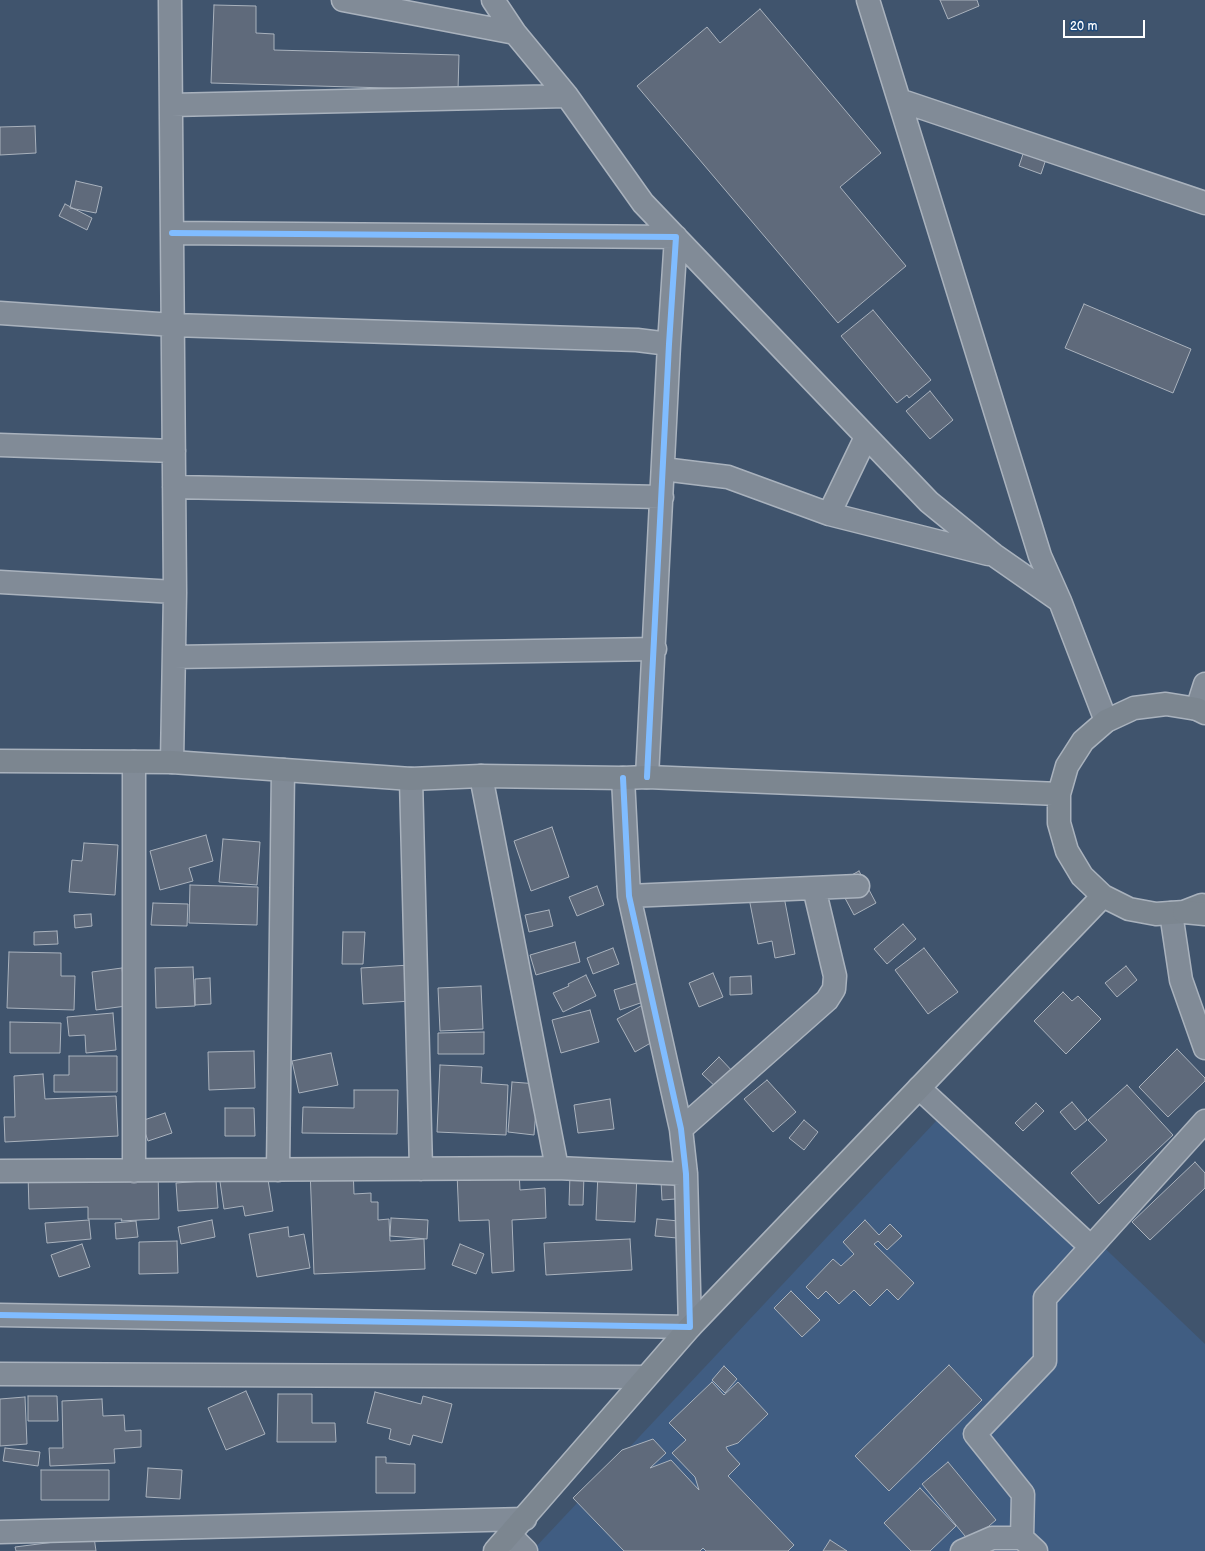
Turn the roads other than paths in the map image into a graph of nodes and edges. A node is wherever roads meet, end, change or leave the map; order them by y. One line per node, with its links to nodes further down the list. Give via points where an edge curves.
1 (170, 0): 8 (street)
2 (343, 0): 5 (street)
3 (493, 0): 5 (street)
4 (868, 0): 7 (street)
5 (515, 33): 6 (street)
6 (567, 96): 8 (street); 11 (street, via 643,203)
7 (899, 100): 9 (street); 25 (street, via 1040,556)
8 (171, 106): 10 (street)
9 (1205, 203)
10 (172, 233): 11 (street); 13 (street)
11 (676, 237): 14 (street); 15 (street)
12 (0, 313): 13 (street)
13 (173, 325): 14 (street, via 637,340); 17 (street)
14 (669, 344): 18 (street)
15 (866, 437): 21 (street); 22 (street, via 929,502)
16 (0, 445): 17 (street)
17 (174, 451): 19 (street)
18 (663, 469): 20 (street); 21 (street, via 728,477)
19 (174, 487): 20 (street); 24 (street)
20 (662, 497): 26 (street)
21 (830, 514): 22 (street)
22 (994, 555): 25 (street)
23 (0, 582): 24 (street)
24 (175, 592): 27 (street)
25 (1060, 601): 30 (street)
26 (655, 649): 27 (street); 36 (street)
27 (174, 657): 33 (street)
28 (1205, 684): 29 (street)
29 (1201, 711): 30 (main road, via 1166,704 1134,708)
30 (1106, 721): 39 (main road, via 1083,741 1067,766)
31 (0, 760): 32 (main road)
32 (134, 762): 33 (main road); 52 (street)
33 (172, 762): 34 (main road)
34 (283, 770): 38 (main road); 53 (street)
35 (481, 776): 37 (main road); 38 (main road); 50 (street)
36 (647, 777): 37 (main road); 39 (main road)
37 (623, 778): 42 (street)
38 (411, 779): 51 (street)
39 (1059, 794): 43 (main road, via 1059,823 1067,851 1082,876)
40 (858, 886): 41 (street)
41 (814, 888): 42 (street); 49 (street, via 835,976 834,989 827,1000)
42 (629, 896): 49 (street)
43 (1103, 896): 45 (main road, via 1128,909 1156,914); 47 (main road)
44 (1205, 904): 45 (main road)
45 (1186, 913): 46 (street, via 1181,980)
46 (1205, 1048)
47 (919, 1088): 56 (street); 58 (main road)
48 (1205, 1121): 56 (street)
49 (681, 1129): 55 (street)
50 (557, 1168): 51 (street); 55 (street)
51 (421, 1169): 53 (street)
52 (134, 1170): 53 (street); 54 (street)
53 (278, 1170)
54 (0, 1171)
55 (686, 1174): 58 (street)
56 (1092, 1247): 64 (street, via 1045,1298 1045,1361 975,1434 1023,1494)
57 (0, 1315): 58 (street)
58 (690, 1327): 60 (main road)
59 (0, 1374): 60 (street)
60 (645, 1377): 61 (main road)
61 (525, 1519): 62 (street); 63 (main road)
62 (0, 1532)
63 (502, 1543): 65 (street)
64 (1029, 1544): 66 (street, via 992,1538)
65 (526, 1551)
66 (962, 1551)

